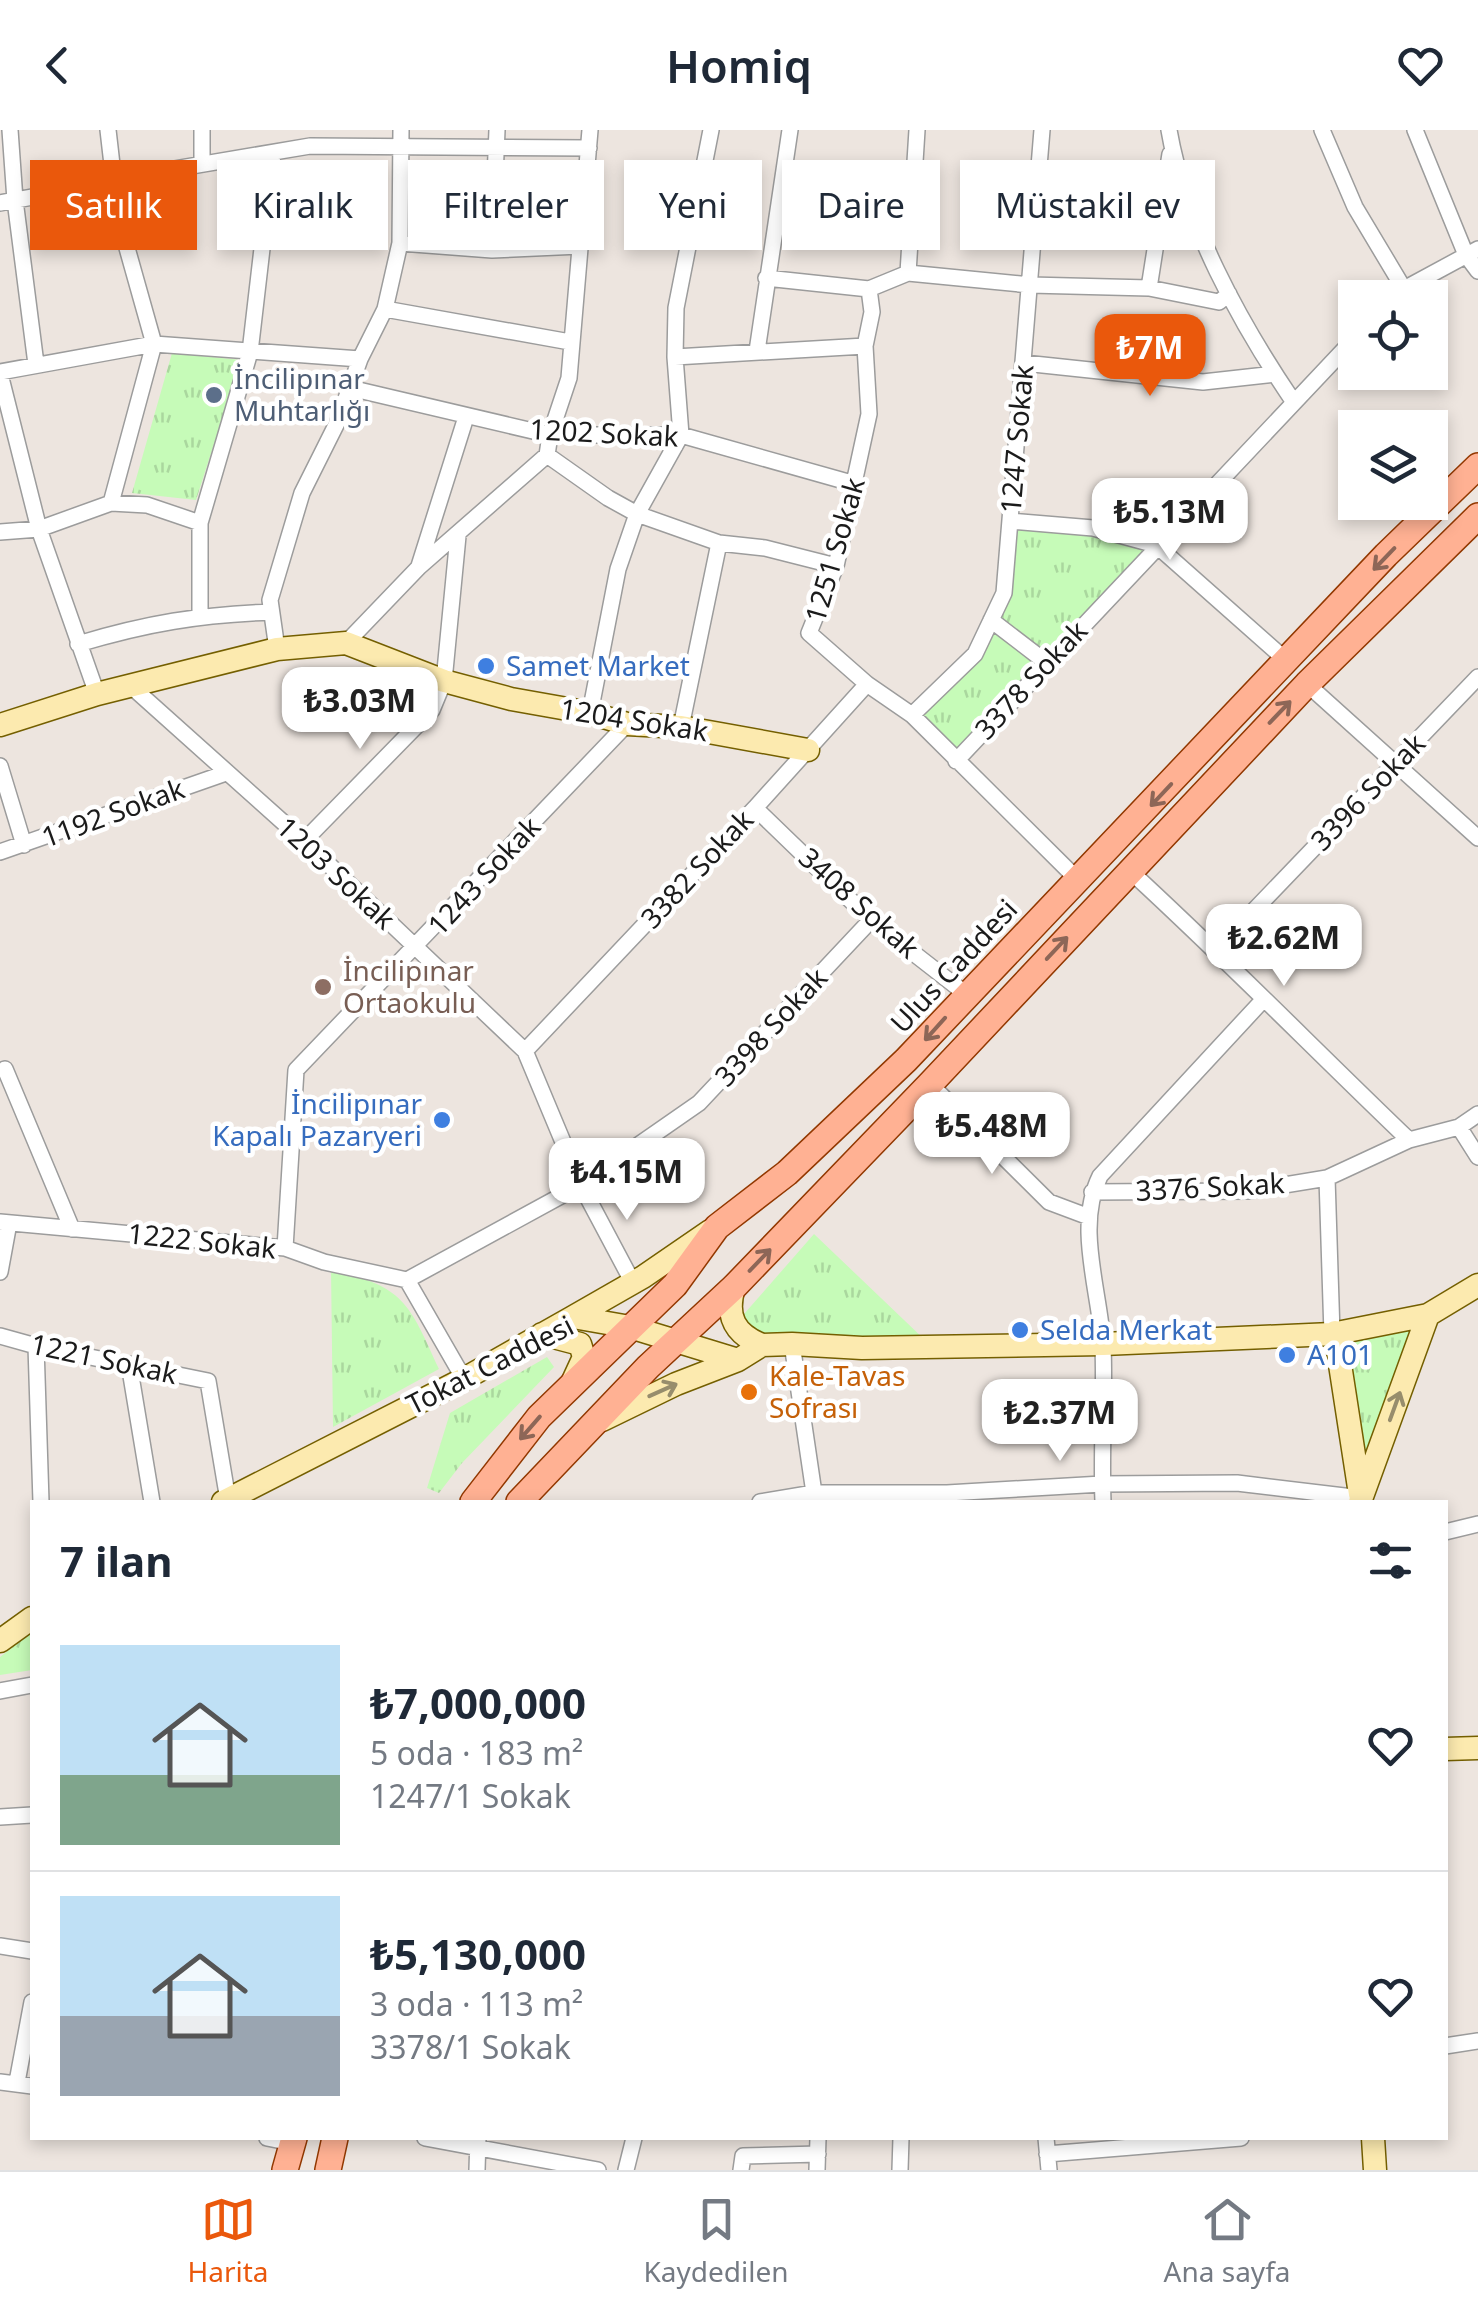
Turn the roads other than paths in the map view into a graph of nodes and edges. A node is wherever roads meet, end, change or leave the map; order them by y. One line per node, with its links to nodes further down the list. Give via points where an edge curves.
1 (10, 130): 22 (street)
2 (108, 130): 18 (street)
3 (202, 130): 20 (street)
4 (401, 130): 15 (street)
5 (590, 130): 16 (street)
6 (711, 130): 44 (street, via 676,308)
7 (790, 130): 30 (street)
8 (917, 130): 29 (street)
9 (1042, 130): 33 (street, 1247 Sokak)
10 (1322, 130): 31 (street)
11 (1415, 130): 27 (street)
12 (310, 138): 15 (street); 17 (street)
13 (496, 138): 15 (street); 16 (street)
14 (1170, 138): 34 (street); 36 (street)
15 (400, 148): 23 (street)
16 (589, 148): 19 (street)
17 (274, 154): 20 (street); 42 (street)
18 (115, 160)
19 (588, 160)
20 (202, 163): 21 (street)
21 (197, 164)
22 (8, 201): 47 (street)
23 (400, 243): 24 (street); 37 (street)
24 (408, 244)
25 (128, 250): 39 (street)
26 (580, 250): 38 (street)
27 (1472, 252): 28 (street); 32 (street)
28 (1478, 271)
29 (908, 273): 33 (street); 35 (street)
30 (766, 278): 35 (street); 41 (street)
31 (1393, 280)
32 (1423, 280)
33 (1030, 284): 34 (street); 46 (street, 1247 Sokak)
34 (1149, 288): 36 (street, via 1219,302)
35 (869, 289): 40 (street, 1251 Sokak)
36 (1228, 294): 49 (street)
37 (385, 309): 38 (street); 45 (street)
38 (570, 342): 53 (street, via 569,378)
39 (154, 344): 42 (street); 47 (street); 58 (street)
40 (866, 346): 41 (street); 57 (street, 1251 Sokak, via 868,414)
41 (757, 351): 44 (street)
42 (250, 352): 45 (street); 62 (street)
43 (1338, 355): 51 (street, 3378 Sokak)
44 (675, 357): 54 (street)
45 (360, 359): 50 (street)
46 (1024, 363): 49 (street, via 1203,382); 61 (street, 1247 Sokak)
47 (36, 364): 48 (street)
48 (0, 373): 63 (street)
49 (1275, 374): 51 (street)
50 (350, 388): 52 (street, 1202 Sokak); 70 (street, via 302,493)
51 (1293, 401): 67 (street, 3378 Sokak)
52 (466, 418): 53 (street, 1202 Sokak); 69 (street)
53 (550, 435): 54 (street, 1202 Sokak); 55 (street)
54 (680, 435): 57 (street, 1202 Sokak); 59 (street)
55 (548, 456): 59 (street); 65 (street)
56 (1478, 466): 76 (main road, Ulus Caddesi, one-way to 76)
57 (855, 484): 68 (street, 1251 Sokak)
58 (111, 503): 62 (street, via 148,505); 63 (street)
59 (637, 514): 66 (street); 84 (street, via 618,568)
60 (1478, 516): 81 (main road)
61 (1010, 521): 67 (street, via 1092,528); 72 (street, 1247 Sokak, via 1004,593)
62 (200, 523): 71 (street)
63 (39, 529): 64 (street); 74 (street)
64 (0, 532)
65 (458, 536): 69 (street); 79 (street)
66 (719, 543): 68 (street); 88 (street)
67 (1156, 546): 76 (street); 77 (street, 3378 Sokak)
68 (836, 566): 80 (street, 1251 Sokak, via 810,633)
69 (419, 567): 73 (street)
70 (270, 612): 71 (street); 75 (street)
71 (200, 615): 74 (street)
72 (991, 620): 77 (street); 85 (street, 1247 Sokak, via 975,654)
73 (346, 643): 75 (street, 1204 Sokak); 79 (street, 1204 Sokak)
74 (78, 644): 83 (street)
75 (276, 649): 82 (street, 1204 Sokak)
76 (1287, 661): 100 (main road, Ulus Caddesi, one-way to 100)
77 (1047, 663): 90 (street, 3378 Sokak)
78 (1478, 677): 91 (street, 3396 Sokak)
79 (444, 681): 84 (street, 1204 Sokak); 96 (street, via 432,710)
80 (867, 684): 85 (street, 1251 Sokak); 89 (street, 3382 Sokak)
81 (1308, 684): 91 (street); 99 (main road, one-way to 81)
82 (132, 687): 83 (street, 1204 Sokak); 93 (street, 1203 Sokak)
83 (98, 694): 86 (street, 1204 Sokak)
84 (590, 713): 87 (street, 1204 Sokak)
85 (912, 715): 90 (street, 1251 Sokak)
86 (1, 722)
87 (628, 724): 88 (street, 1204 Sokak); 102 (street, 1243 Sokak)
88 (681, 727): 89 (street, 1204 Sokak)
89 (808, 750): 94 (street, 3382 Sokak)
90 (956, 761): 100 (street, 1251 Sokak)
91 (1395, 763): 95 (street); 103 (street, 3396 Sokak)
92 (0, 766): 97 (street)
93 (226, 772): 96 (street, 1203 Sokak); 97 (street, 1192 Sokak)
94 (755, 808): 101 (street, 3408 Sokak); 106 (street, 3382 Sokak)
95 (1478, 838)
96 (304, 842): 102 (street, 1203 Sokak)
97 (24, 845): 98 (street, 1192 Sokak)
98 (0, 852)
99 (1129, 870): 103 (street); 108 (main road, one-way to 99)
100 (1078, 880): 104 (main road, Ulus Caddesi)
101 (871, 920): 104 (street, 3408 Sokak); 114 (street, 3398 Sokak, via 699,1103)
102 (416, 948): 106 (street, 1203 Sokak); 120 (street, 1243 Sokak, via 296,1070)
103 (1216, 950): 105 (street)
104 (966, 994): 118 (main road, Ulus Caddesi, one-way to 118, via 787,1174)
105 (1263, 1000): 111 (street); 115 (street)
106 (525, 1050): 114 (street, 1203 Sokak)
107 (2, 1065): 119 (street)
108 (930, 1084): 116 (street, via 1049,1202); 125 (main road, one-way to 108)
109 (1478, 1114): 110 (street, 3376 Sokak)
110 (1459, 1127): 111 (street, 3376 Sokak); 112 (street)
111 (1409, 1140): 113 (street, 3376 Sokak)
112 (1478, 1157)
113 (1328, 1178): 115 (street, 3376 Sokak, via 1248,1190); 129 (street)
114 (581, 1186): 122 (street, 3398 Sokak); 123 (street, 1203 Sokak)
115 (1092, 1192): 116 (street)
116 (1089, 1217): 134 (street)
117 (5, 1222): 119 (street, 1222 Sokak); 121 (street)
118 (717, 1227): 123 (street); 128 (main road, Ulus Caddesi, via 676,1284)
119 (72, 1228): 120 (street, 1222 Sokak)
120 (285, 1248): 122 (street, 1222 Sokak)
121 (0, 1272)
122 (407, 1280): 139 (street)
123 (633, 1282): 127 (street)
124 (1478, 1286): 126 (street)
125 (734, 1287): 132 (main road); 136 (street, via 730,1312 736,1329)
126 (1428, 1315): 129 (street); 156 (street, one-way to 126)
127 (573, 1317): 128 (street, Tokat Caddesi); 130 (street, Tokat Caddesi)
128 (630, 1328): 132 (street, Tokat Caddesi); 140 (main road, Ulus Caddesi)
129 (1333, 1333): 134 (street); 156 (street)
130 (542, 1334): 139 (street, Tokat Caddesi); 140 (street, via 574,1340 583,1350)
131 (0, 1336): 135 (street, 1221 Sokak)
132 (673, 1343): 137 (street, Tokat Caddesi); 141 (main road)
133 (792, 1344): 134 (street); 136 (street); 144 (street)
134 (1103, 1344): 143 (street)
135 (36, 1346): 138 (street, 1221 Sokak); 147 (street)
136 (762, 1346): 137 (street)
137 (738, 1360): 141 (street, one-way to 137)
138 (129, 1364): 148 (street); 149 (street, 1221 Sokak, via 208,1381)
139 (464, 1379): 150 (street, Tokat Caddesi)
140 (568, 1390): 151 (main road, Ulus Caddesi, one-way to 151)
141 (590, 1426): 152 (main road)
142 (1237, 1483): 143 (street); 155 (street); 156 (street)
143 (1102, 1484): 146 (street); 154 (street)
144 (814, 1493): 145 (street); 153 (street)
145 (901, 1498): 146 (street)
146 (948, 1498)
147 (41, 1500)
148 (152, 1500)
149 (225, 1500)
150 (227, 1500)
151 (474, 1500)
152 (521, 1500)
153 (772, 1500)
154 (1103, 1500)
155 (1238, 1500)
156 (1361, 1500)
157 (1478, 1524): 158 (street)
158 (1448, 1531)
159 (30, 1619): 160 (street)
160 (0, 1641)
161 (30, 1685): 162 (street)
162 (0, 1691)
163 (1448, 1748): 164 (street)
164 (1478, 1748)
165 (30, 1815): 166 (street)
166 (0, 1817)
167 (0, 1946): 168 (street)
168 (30, 1951)
169 (30, 2012): 172 (street)
170 (1478, 2040): 171 (street)
171 (1448, 2045)
172 (16, 2083)
173 (284, 2140): 183 (main road)
174 (335, 2140): 184 (main road)
175 (446, 2140): 180 (street)
176 (634, 2140): 187 (street)
177 (901, 2140): 189 (street)
178 (1217, 2140): 182 (street)
179 (1372, 2140): 190 (street)
180 (477, 2143): 185 (street); 186 (street)
181 (818, 2154): 188 (street, via 742,2156)
182 (1047, 2154)
183 (286, 2170)
184 (328, 2170)
185 (477, 2170)
186 (598, 2170)
187 (626, 2170)
188 (742, 2170)
189 (900, 2170)
190 (1375, 2170)

